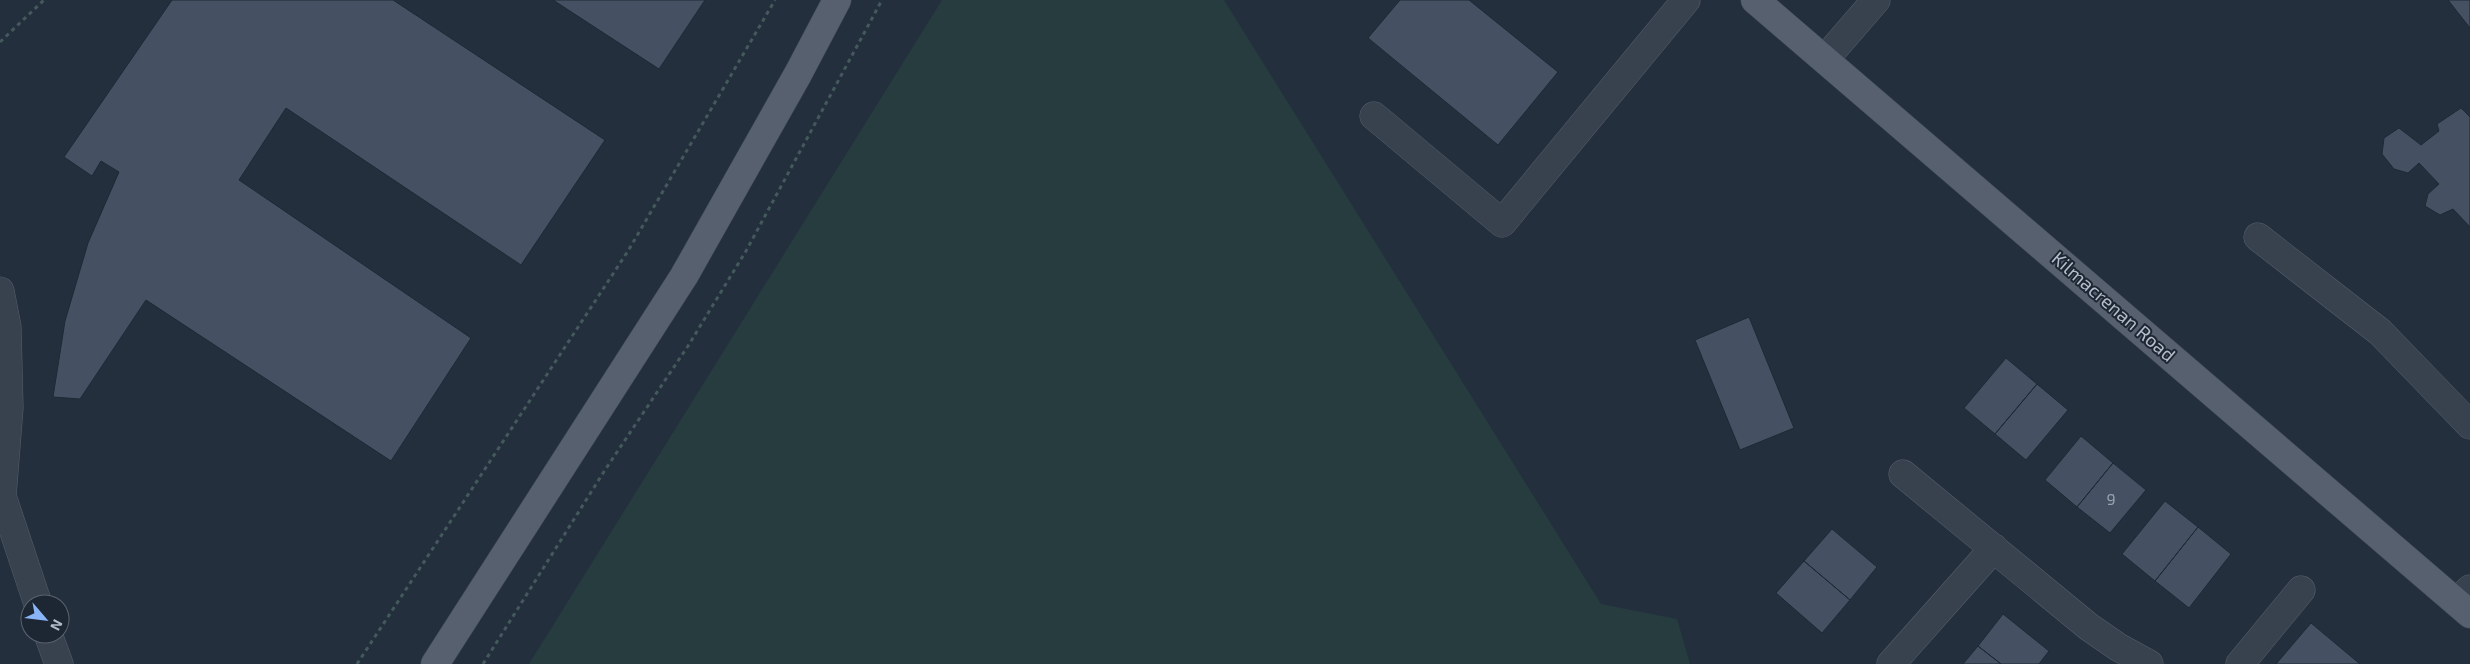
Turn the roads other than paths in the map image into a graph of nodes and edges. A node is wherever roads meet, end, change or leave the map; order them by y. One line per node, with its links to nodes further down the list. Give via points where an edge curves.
1 (837, 0): 17 (main road, via 684,276)
2 (1686, 0): 6 (street, via 1502,223)
3 (1755, 0): 5 (main road, Kilmacrenan Road)
4 (1876, 0): 5 (street)
5 (1825, 59): 14 (main road, Kilmacrenan Road)
6 (1374, 116)
7 (2258, 237): 9 (street, via 2380,332)
8 (0, 291): 13 (street, via 7,327 9,408 2,496)
9 (2470, 425)
10 (1903, 474): 11 (street)
11 (1994, 548): 18 (street); 19 (street, via 2089,627)
12 (2301, 590): 20 (street)
13 (35, 594)
14 (2466, 602)
15 (51, 644): 16 (street)
16 (58, 664)
17 (435, 664)
18 (1891, 664)
19 (2149, 664)
20 (2240, 664)

